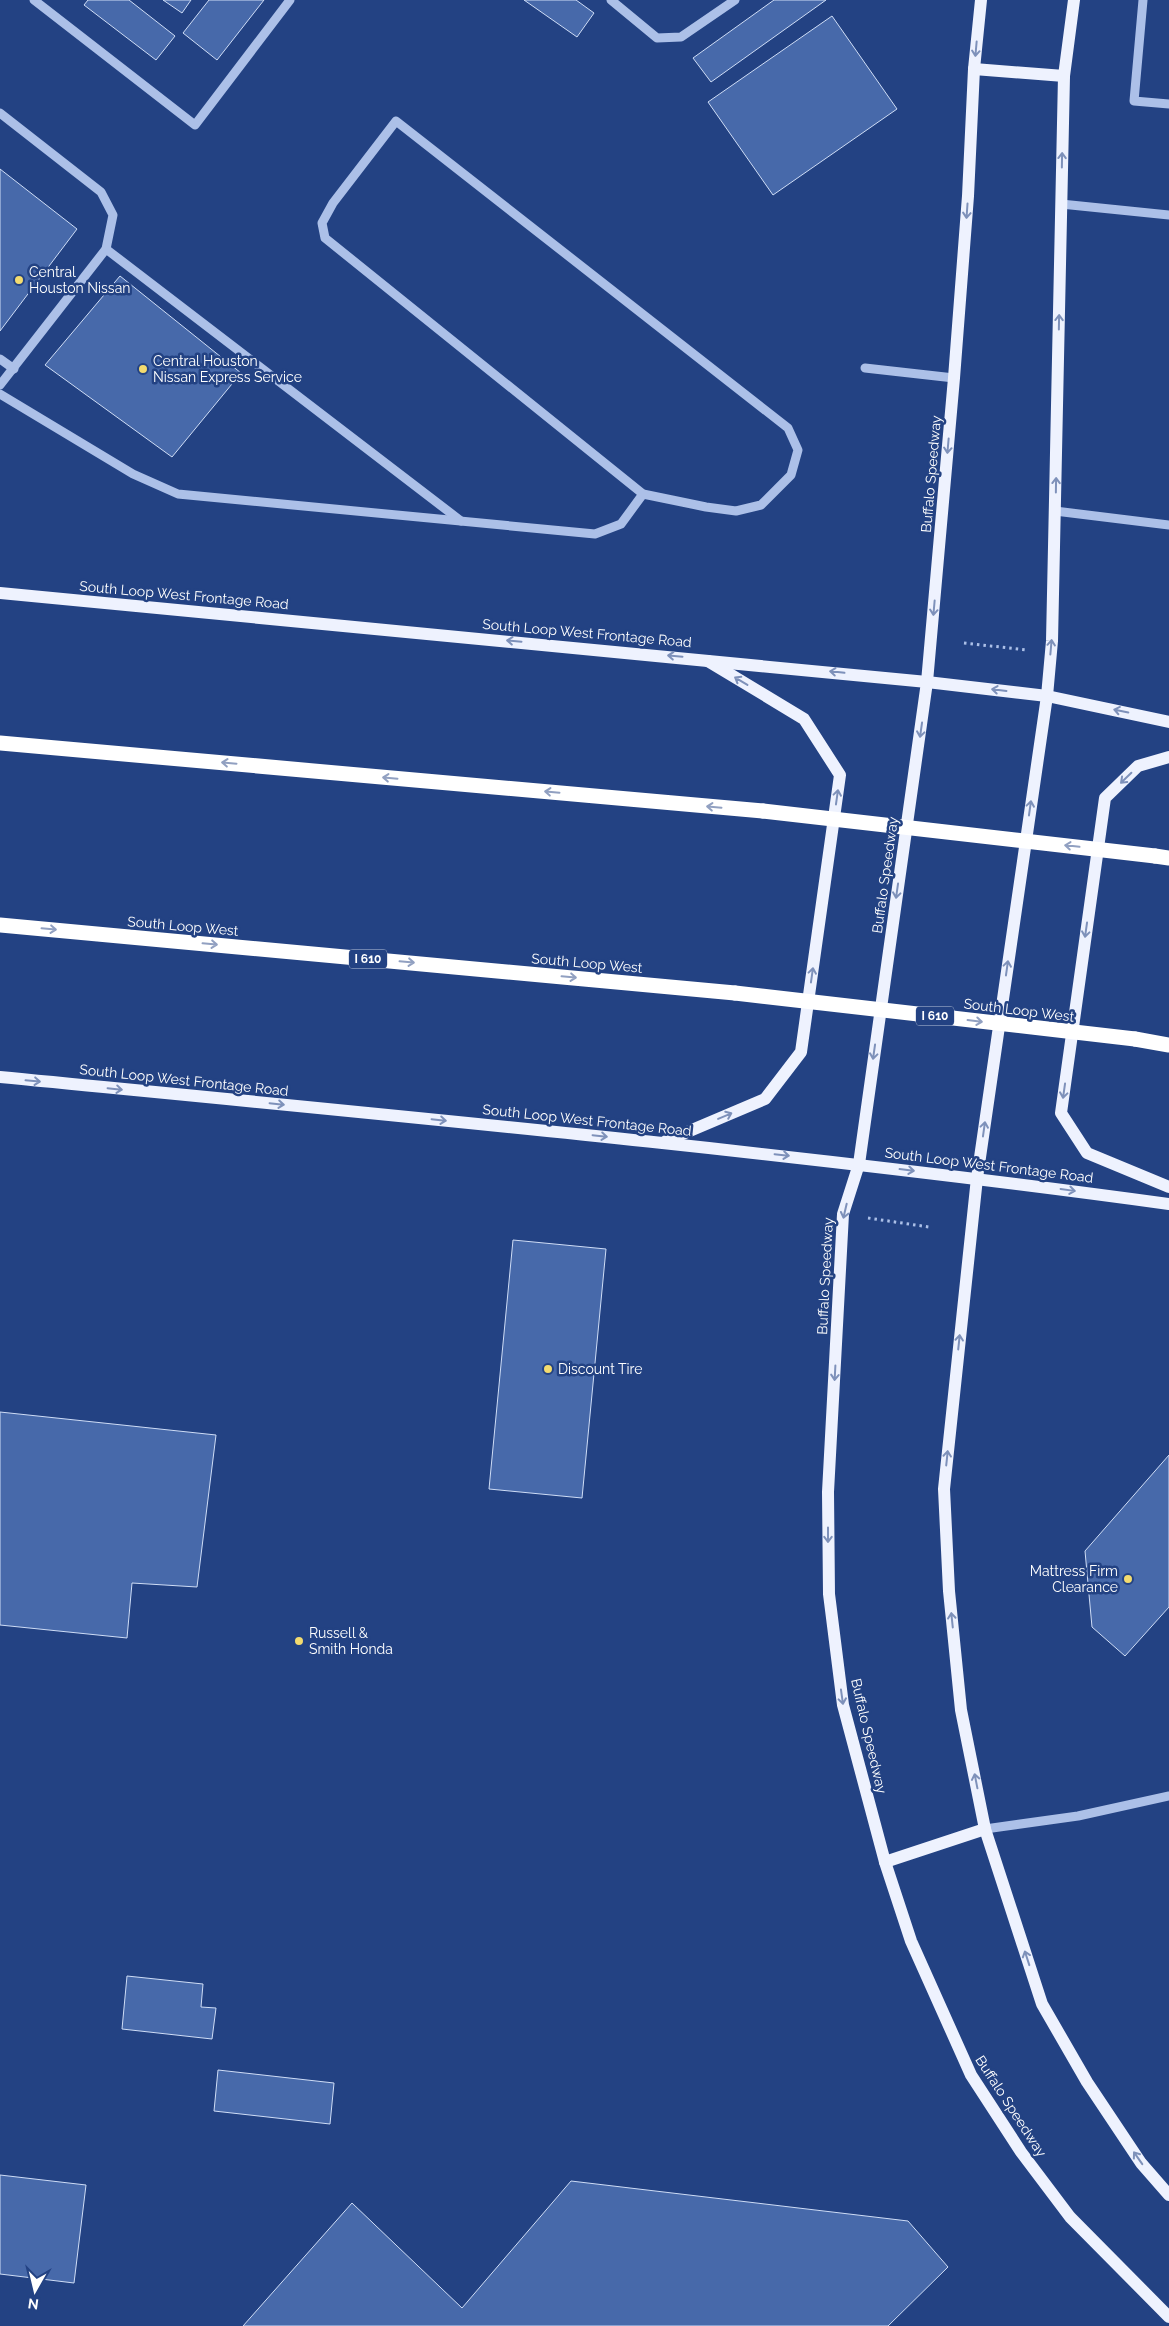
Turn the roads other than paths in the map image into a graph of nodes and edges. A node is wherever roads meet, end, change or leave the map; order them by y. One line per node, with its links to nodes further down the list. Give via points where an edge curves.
1 (34, 0): 2 (lane, via 196,125)
2 (290, 0)
3 (611, 0): 4 (lane, via 657,38 681,37)
4 (735, 0)
5 (981, 0): 8 (main road, Buffalo Speedway, one-way to 8)
6 (1074, 0): 9 (main road)
7 (1143, 0): 10 (lane, via 1134,101)
8 (974, 69): 9 (main road); 18 (main road, Buffalo Speedway, one-way to 18)
9 (1064, 76): 12 (main road, one-way to 9)
10 (1169, 104)
11 (0, 113): 14 (lane, via 101,192 113,215)
12 (1061, 204): 13 (lane); 22 (main road, one-way to 12)
13 (1169, 214)
14 (106, 249): 16 (lane); 23 (lane)
15 (0, 359): 16 (lane)
16 (14, 368): 19 (lane)
17 (865, 368): 18 (lane)
18 (954, 378): 27 (main road, Buffalo Speedway, one-way to 27)
19 (0, 386)
20 (0, 394): 23 (lane, via 133,474 178,494)
21 (643, 494): 21 (lane, via 325,238 322,223 333,203 396,121 788,428 798,450 791,475 761,505 736,511); 23 (lane, via 621,524 595,534)
22 (1055, 511): 24 (lane); 28 (main road, one-way to 22, via 1052,641)
23 (462, 522)
24 (1169, 525)
25 (0, 593): 26 (main road, South Loop West Frontage Road, one-way to 25)
26 (705, 659): 27 (main road, South Loop West Frontage Road, one-way to 26); 38 (main road, one-way to 26, via 765,1099 801,1052 840,775 804,719)
27 (927, 682): 28 (main road, South Loop West Frontage Road, one-way to 27); 39 (main road, Buffalo Speedway, one-way to 39)
28 (1047, 696): 29 (main road, South Loop West Frontage Road, one-way to 28); 40 (main road, one-way to 28)
29 (1169, 722)
30 (0, 736): 32 (highway)
31 (0, 743): 32 (highway)
32 (91, 751): 34 (highway, one-way to 32, bridge, via 763,811)
33 (1169, 757): 41 (main road, one-way to 41, via 1138,766 1105,798 1061,1113 1087,1153)
34 (1162, 857)
35 (0, 925): 36 (highway, South Loop West / I 610, one-way to 36, bridge, via 735,992)
36 (1169, 1045)
37 (0, 1077): 38 (main road, South Loop West Frontage Road, one-way to 38)
38 (664, 1142): 39 (main road, South Loop West Frontage Road, one-way to 39)
39 (858, 1164): 40 (main road, South Loop West Frontage Road, one-way to 40); 45 (main road, Buffalo Speedway, one-way to 45, via 843,1214 828,1492 828,1594 843,1705)
40 (977, 1178): 42 (main road, South Loop West Frontage Road, one-way to 42); 44 (main road, one-way to 40, via 961,1710 949,1591 944,1489)
41 (1169, 1187)
42 (1169, 1204)
43 (1169, 1796): 44 (lane, via 1078,1816)
44 (985, 1829): 45 (main road); 46 (main road, one-way to 44, via 1141,2163 1087,2082 1042,2004)
45 (885, 1862): 47 (main road, Buffalo Speedway, via 910,1941 971,2075 1021,2152 1070,2217)
46 (1169, 2195)
47 (1169, 2317)

